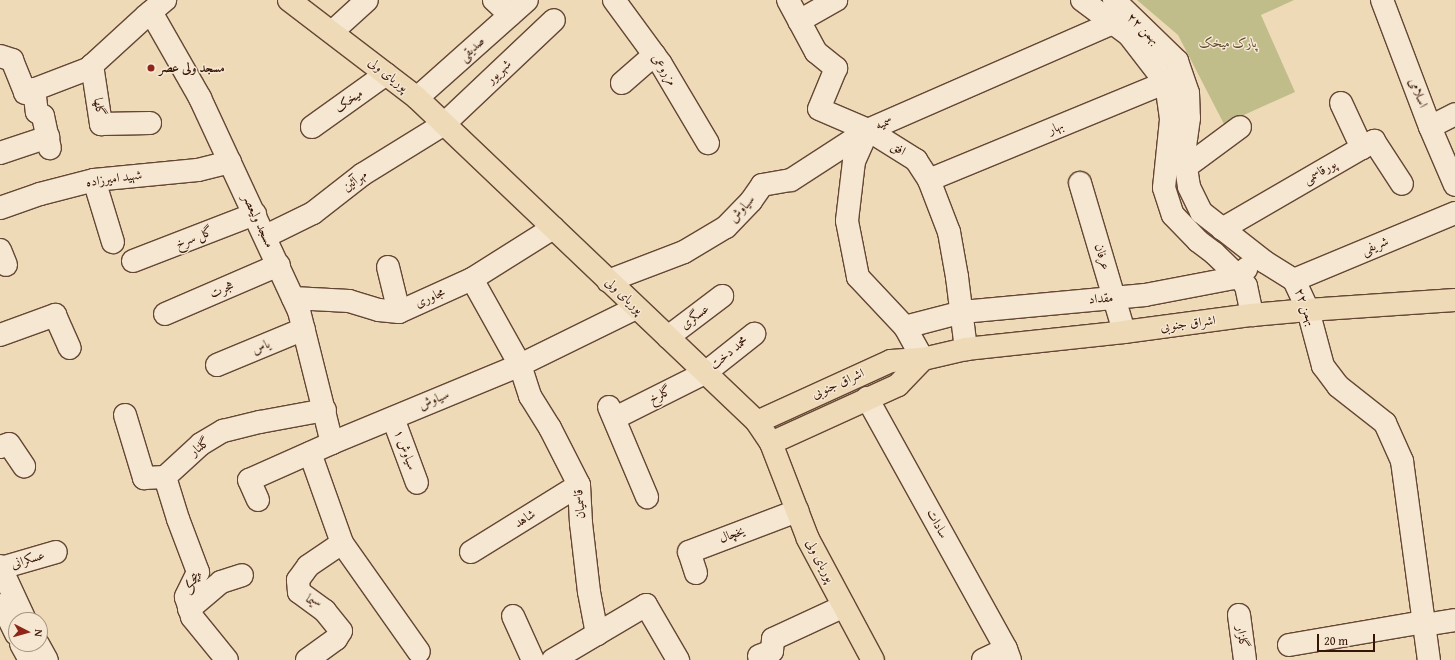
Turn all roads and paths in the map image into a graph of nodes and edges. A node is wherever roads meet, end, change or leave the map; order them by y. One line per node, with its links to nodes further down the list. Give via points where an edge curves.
1 (289, 0): 16 (main road, پوریای ولی)
2 (367, 0): 16 (street)
3 (494, 0): 12 (street)
4 (527, 0): 12 (street, صدیقی)
5 (614, 0): 17 (street, مزروعی)
6 (788, 0): 14 (street, افق)
7 (836, 0): 14 (street)
8 (1082, 0): 15 (street, ۲۲ بهمن)
9 (1114, 0): 21 (street, ۲۲ بهمن, via 1177,61)
10 (1382, 0): 31 (street, اسلامی)
11 (158, 6): 19 (street); 36 (street, مسجد ولیعصر)
12 (510, 16): 24 (street, صدیقی)
13 (554, 20): 28 (street, شهریور)
14 (799, 21): 32 (street, افق, via 816,52 836,68 819,110)
15 (1113, 23): 21 (street, ۲۲ بهمن, via 1129,35); 32 (street, سمیه)
16 (332, 32): 20 (main road, پوریای ولی)
17 (654, 55): 22 (street); 33 (street, مزروعی)
18 (0, 56): 23 (street, via 12,60 25,92)
19 (92, 65): 23 (street, via 88,69); 27 (street, گلها, via 101,124)
20 (386, 74): 24 (main road, پوریای ولی); 29 (street, میخک)
21 (1174, 80): 37 (street, ۲۲ بهمن, via 1188,93 1189,112 1184,155); 39 (street, بهار); 54 (street, ۲۲ بهمن, via 1164,188 1173,215)
22 (622, 83)
23 (34, 89): 35 (street, via 37,112 43,116 49,142)
24 (417, 98): 28 (main road, پوریای ولی)
25 (1341, 103): 34 (street)
26 (1455, 114): 31 (street)
27 (150, 123)
28 (444, 124): 46 (main road, پوریای ولی); 48 (street, مهرآئین, via 363,174 313,213)
29 (312, 127)
30 (1240, 127): 37 (street)
31 (1430, 127): 42 (street, اسلامی)
32 (868, 130): 39 (street, افق, via 916,160); 57 (street, سیاوش, via 791,180 762,184 751,201 726,227 684,252); 68 (street, سمیه, via 854,161 847,221 858,277)
33 (708, 143)
34 (1362, 148): 41 (street, پورقاسمی, via 1374,141); 47 (street, پورقاسمی)
35 (0, 153)
36 (230, 162): 38 (street, شهید امیرزاده, via 198,170); 45 (street, مسجد ولیعصر)
37 (1186, 167): 47 (street, ۲۲ بهمن, via 1189,187 1201,212)
38 (94, 180): 43 (street, شهید امیرزاده); 49 (street)
39 (928, 180): 65 (street, افق, via 949,232)
40 (1080, 183): 60 (street, عرفان)
41 (1402, 184)
42 (1455, 185)
43 (0, 208)
44 (1455, 213): 56 (street, شریفی)
45 (255, 214): 48 (street, مسجد ولیعصر); 51 (street, گل سرخ)
46 (553, 228): 55 (street, مجاوری); 57 (main road, پوریای ولی)
47 (1222, 229): 50 (street, ۲۲ بهمن)
48 (266, 236): 52 (street, مسجد ولیعصر)
49 (113, 242)
50 (1256, 255): 54 (street); 56 (street, ۲۲ بهمن)
51 (133, 261)
52 (278, 265): 59 (street, مسجد ولیعصر); 66 (street, هجرت)
53 (388, 267): 64 (street)
54 (1239, 277): 60 (street, مقداد, via 1145,295); 67 (street, ۲۲ بهمن, via 1246,286)
55 (472, 279): 64 (street, مجاوری); 78 (street, قاسمیان)
56 (1294, 280): 63 (street, ۲۲ بهمن)
57 (608, 281): 62 (main road, پوریای ولی)
58 (722, 296): 73 (street, عسگری)
59 (293, 298): 64 (street, مجاوری, via 349,301 379,310); 69 (street, مسجد ولیعصر)
60 (1115, 298): 65 (street, مقداد); 70 (street, عرفان)
61 (1455, 300): 63 (main road, اشراق جنوبی)
62 (636, 308): 73 (main road, پوریای ولی); 78 (street, سیاوش)
63 (1308, 310): 67 (main road, اشراق جنوبی); 110 (street, ۲۲ بهمن, via 1323,366 1338,386 1384,423 1402,461)
64 (399, 312)
65 (962, 312): 68 (street, مقداد); 75 (street, افق)
66 (166, 314)
67 (1252, 316): 70 (main road, اشراق جنوبی)
68 (905, 327): 76 (street, سمیه)
69 (304, 329): 77 (street, یاس); 81 (street, مسجد ولیعصر)
70 (1124, 332): 75 (main road, اشراق جنوبی)
71 (754, 334): 79 (street, محمد دخت)
72 (0, 335): 74 (street, via 55,315)
73 (668, 337): 79 (main road, پوریای ولی)
74 (70, 348)
75 (966, 349): 76 (main road, اشراق جنوبی)
76 (923, 359): 80 (main road, اشراق جنوبی, via 898,385); 84 (main road, اشراق جنوبی, via 892,361)
77 (217, 365)
78 (520, 365): 83 (street, سیاوش); 92 (street, قاسمیان, via 530,396 550,428)
79 (705, 373): 84 (main road, پوریای ولی); 93 (street, گلرخ, via 612,412)
80 (867, 398): 86 (main road, اشراق جنوبی); 114 (street, سادات)
81 (325, 410): 85 (street, مسجد ولیعصر); 90 (street, گلنار, via 223,431 201,444)
82 (125, 415): 90 (street, via 144,478)
83 (393, 418): 85 (street, سیاوش); 91 (street, سیاوش ۱)
84 (757, 422): 86 (main road, پوریای ولی)
85 (332, 443): 88 (street, سیاوش)
86 (771, 443): 95 (main road, پوریای ولی)
87 (0, 448): 89 (street, via 9,444)
88 (310, 452): 94 (street, سیاوش, via 249,480); 96 (street)
89 (24, 466)
90 (165, 477): 104 (street, پیچک, via 198,572 186,597)
91 (417, 482)
92 (579, 486): 98 (street, شاهد); 111 (street, قاسمیان, via 583,538)
93 (647, 497)
94 (258, 500)
95 (798, 512): 100 (street, یخچال, via 689,552); 103 (main road, پوریای ولی, via 808,539)
96 (342, 543): 113 (street); 118 (street, سیما, via 308,566 298,580 299,592 325,611 341,631 336,639)
97 (56, 552): 99 (street, عسکرانی)
98 (471, 552)
99 (0, 567): 105 (street)
100 (696, 573)
101 (242, 576): 104 (street, via 221,582)
102 (0, 600): 108 (street)
103 (844, 606): 115 (street, via 773,638 772,651); 121 (main road, پوریای ولی)
104 (189, 609): 117 (street, پیچک)
105 (21, 612)
106 (1238, 615): 123 (street, گلزار)
107 (513, 616): 119 (street)
108 (8, 617)
109 (1455, 620): 110 (street)
110 (1424, 624): 112 (street); 124 (street, ۲۲ بهمن)
111 (597, 634): 116 (street); 120 (street, via 646,605)
112 (1289, 645)
113 (419, 652)
114 (1008, 655): 122 (street)
115 (759, 656)
116 (564, 657)
117 (227, 660)
118 (307, 660)
119 (533, 660)
120 (678, 660)
121 (873, 660)
122 (983, 660)
123 (1245, 660)
124 (1429, 660)

